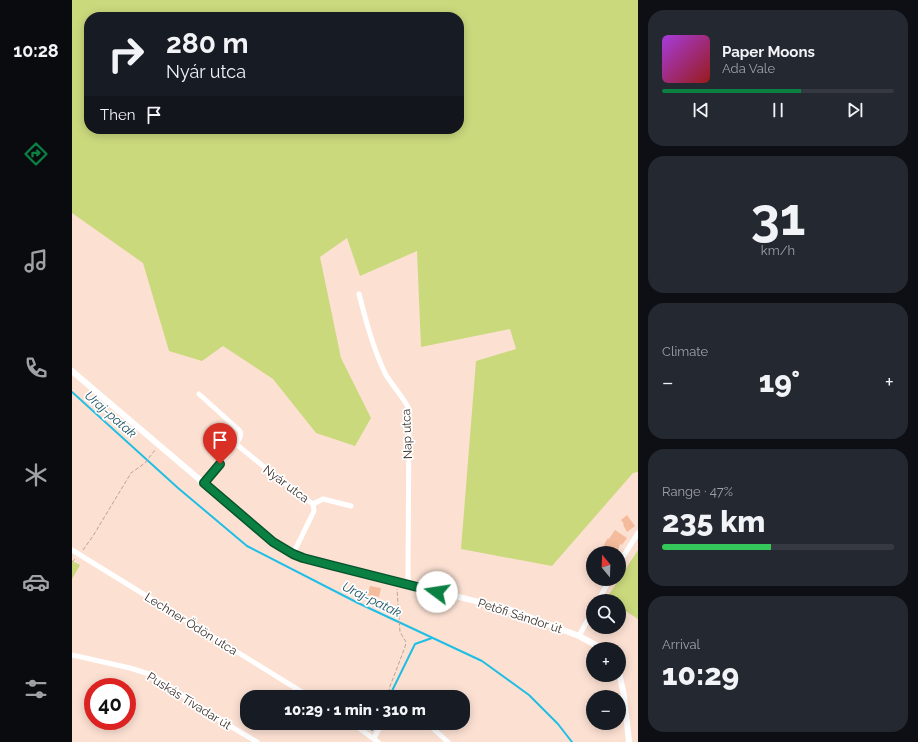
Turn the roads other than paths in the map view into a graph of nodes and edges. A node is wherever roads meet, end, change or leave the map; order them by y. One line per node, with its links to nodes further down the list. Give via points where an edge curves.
1 (359, 294): 12 (street, Nap utca, via 376,353 390,382 408,409)
2 (72, 371): 5 (street, Petőfi Sándor út)
3 (199, 394): 4 (street, via 240,431 241,437)
4 (236, 444): 5 (street); 6 (street, Nyár utca)
5 (204, 483): 11 (street, Petőfi Sándor út, via 273,542)
6 (313, 504): 7 (street, via 323,500); 11 (street, Nyár utca, via 314,510)
7 (351, 506)
8 (638, 533): 10 (street)
9 (72, 550): 18 (street, Lechner Ödön utca)
10 (626, 552)
11 (293, 554): 12 (street, Petőfi Sándor út)
12 (408, 584): 14 (street, Petőfi Sándor út, via 511,610)
13 (586, 623): 14 (street)
14 (579, 636): 15 (street, Petőfi Sándor út)
15 (590, 642)
16 (72, 655): 23 (street, Puskás Tivadar út, via 130,668 152,676)
17 (621, 682): 25 (street)
18 (299, 690)
19 (362, 730): 22 (street)
20 (380, 730): 22 (street)
21 (435, 730): 24 (street)
22 (376, 740)
23 (257, 742)
24 (448, 742)
25 (629, 742)

